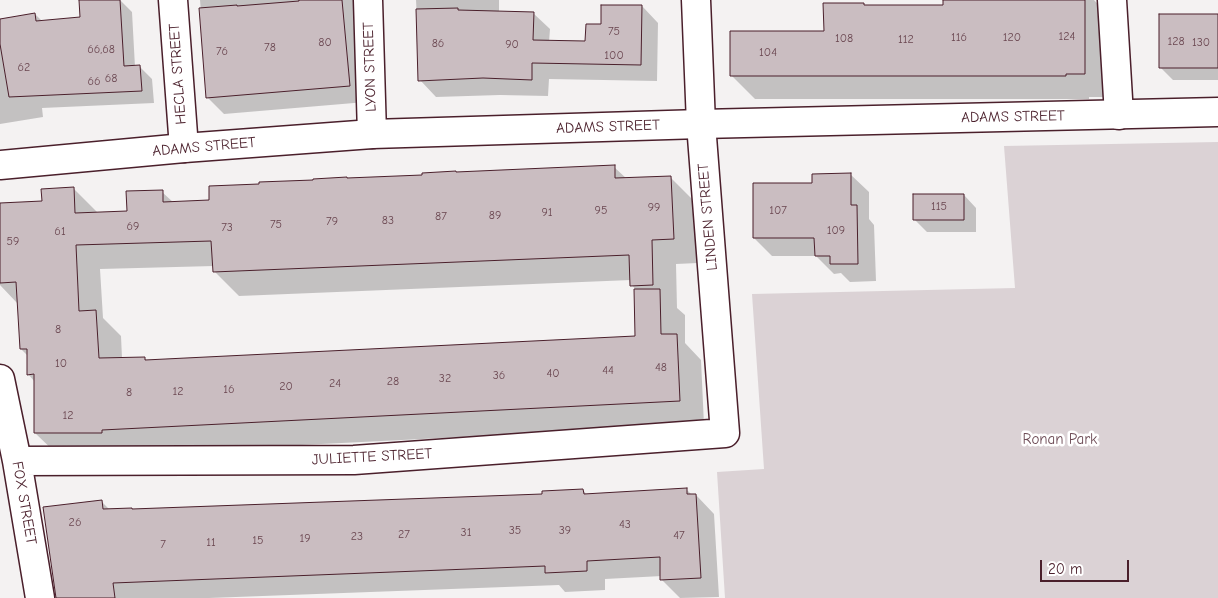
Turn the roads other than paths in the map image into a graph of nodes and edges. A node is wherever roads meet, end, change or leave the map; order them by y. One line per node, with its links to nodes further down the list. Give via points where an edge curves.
1 (173, 0): 9 (street, HECLA STREET)
2 (368, 0): 8 (street, LYON STREET)
3 (696, 0): 7 (street, LINDEN STREET)
4 (1112, 0): 6 (street)
5 (1218, 112): 6 (street, ADAMS STREET)
6 (1120, 114): 7 (street, ADAMS STREET)
7 (700, 124): 8 (street, ADAMS STREET); 12 (street, LINDEN STREET)
8 (372, 134): 9 (street, ADAMS STREET)
9 (184, 148): 10 (street, ADAMS STREET)
10 (0, 165)
11 (0, 379): 13 (street, FOX STREET)
12 (725, 433): 13 (street, JULIETTE STREET, via 354,460)
13 (17, 461): 14 (street, FOX STREET)
14 (40, 598)

